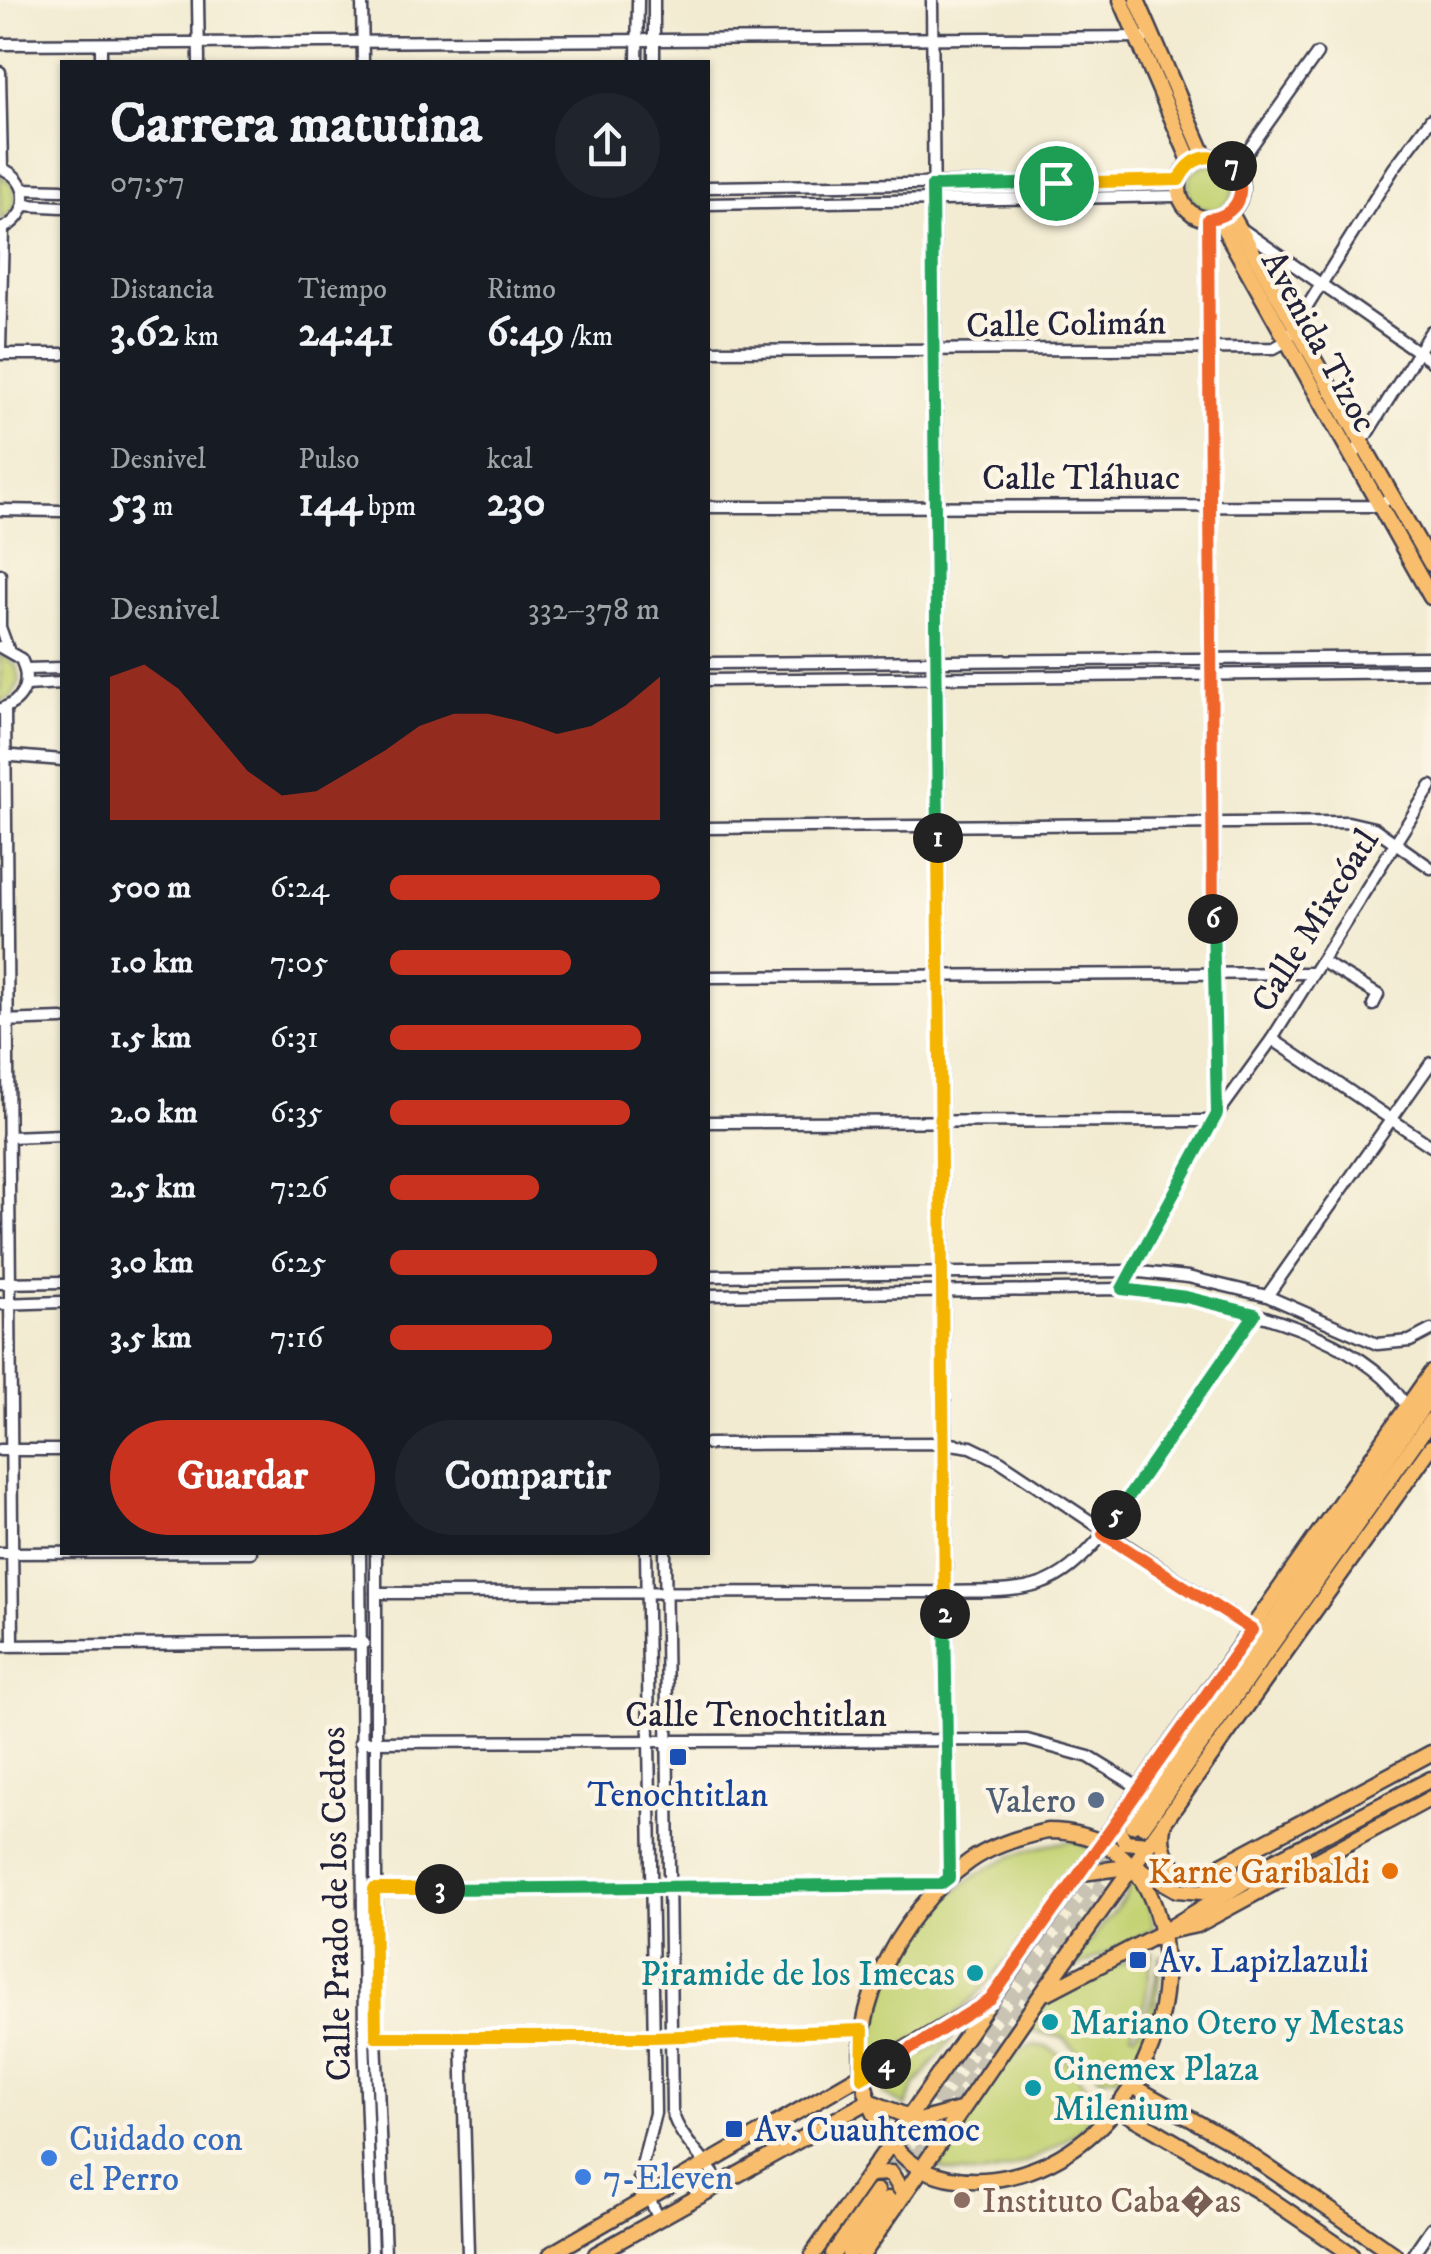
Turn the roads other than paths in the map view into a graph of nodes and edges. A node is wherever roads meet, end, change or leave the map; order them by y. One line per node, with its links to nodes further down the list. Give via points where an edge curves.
1 (198, 0): 14 (street)
2 (362, 0): 10 (street)
3 (638, 0): 11 (street)
4 (654, 0): 12 (street)
5 (932, 0): 9 (street)
6 (1121, 0): 8 (main road)
7 (1136, 0): 8 (main road)
8 (1144, 37): 9 (street); 24 (main road)
9 (931, 41): 12 (street); 27 (street)
10 (363, 43): 11 (street); 14 (street); 19 (street)
11 (638, 43): 12 (street); 20 (street)
12 (654, 43): 21 (street)
13 (0, 44): 15 (street)
14 (199, 44): 15 (street); 18 (street)
15 (101, 45): 17 (street)
16 (1317, 54): 26 (street)
17 (101, 60)
18 (199, 60)
19 (363, 60)
20 (637, 60)
21 (654, 60)
22 (0, 72): 25 (street)
23 (1431, 119): 38 (street)
24 (1198, 160): 26 (main road, via 1218,158); 29 (main road)
25 (1, 168): 30 (street)
26 (1235, 169): 36 (main road, via 1240,195)
27 (932, 186): 28 (street); 29 (street); 32 (street)
28 (710, 187)
29 (1179, 188): 32 (street); 36 (main road, via 1187,209)
30 (23, 189): 31 (street); 34 (street)
31 (60, 190)
32 (932, 202): 33 (street); 45 (street)
33 (710, 204)
34 (24, 205): 35 (street); 37 (street)
35 (60, 207)
36 (1223, 218): 38 (street); 39 (main road, Avenida Tizoc); 41 (main road, Avenida Tizoc); 42 (street)
37 (2, 229): 44 (street)
38 (1322, 284): 39 (street); 46 (street)
39 (1295, 326): 41 (street); 49 (main road, Avenida Tizoc)
40 (1431, 332): 46 (street)
41 (1286, 342): 42 (street, Calle Colimán); 50 (main road, Avenida Tizoc)
42 (1209, 349): 45 (street, Calle Colimán); 52 (street)
43 (710, 351): 45 (street, Calle Colimán)
44 (0, 352): 47 (street)
45 (934, 352): 53 (street)
46 (1418, 352): 48 (street); 49 (street)
47 (60, 354)
48 (1431, 361)
49 (1362, 442): 50 (street); 51 (main road, Avenida Tizoc)
50 (1352, 458): 54 (main road, Avenida Tizoc)
51 (1392, 496): 54 (street); 58 (main road, Avenida Tizoc)
52 (1210, 504): 53 (street, Calle Tláhuac); 54 (street, Calle Tláhuac); 65 (street)
53 (935, 505): 55 (street, Calle Tláhuac); 64 (street)
54 (1378, 506): 59 (main road, Avenida Tizoc)
55 (710, 507)
56 (0, 510): 57 (street)
57 (60, 511)
58 (1429, 553): 59 (street)
59 (1415, 569): 61 (main road, Avenida Tizoc)
60 (0, 574): 62 (street)
61 (1431, 597)
62 (4, 648): 68 (street)
63 (1431, 657): 65 (street)
64 (936, 658): 65 (street); 66 (street); 71 (street)
65 (1211, 658): 70 (street)
66 (710, 663)
67 (60, 668): 68 (street)
68 (26, 670): 74 (street)
69 (1431, 672): 70 (street)
70 (1212, 674): 71 (street); 79 (street)
71 (937, 675): 72 (street); 80 (street)
72 (710, 680)
73 (60, 683): 74 (street)
74 (26, 685): 75 (street)
75 (3, 709): 76 (street)
76 (2, 756): 77 (street); 84 (street)
77 (60, 760)
78 (1431, 786): 82 (street, Calle Mixcóatl)
79 (1212, 822): 80 (street); 82 (street, via 1348,822); 86 (street)
80 (938, 824): 81 (street); 88 (street)
81 (710, 828)
82 (1396, 842): 83 (street); 85 (street, Calle Mixcóatl)
83 (1431, 868)
84 (4, 931): 92 (street)
85 (1321, 961): 87 (street, Calle Mixcóatl); 90 (street, via 1378,995)
86 (1214, 972): 87 (street); 88 (street); 95 (street)
87 (1314, 973): 93 (street, Calle Mixcóatl)
88 (940, 974): 89 (street); 97 (street)
89 (710, 977)
90 (1373, 1005)
91 (60, 1019): 92 (street)
92 (4, 1021): 100 (street)
93 (1272, 1039): 95 (street, Calle Mixcóatl); 96 (street)
94 (1431, 1063): 96 (street)
95 (1215, 1118): 97 (street); 102 (street, Calle Mixcóatl)
96 (1391, 1120): 101 (street); 110 (street)
97 (940, 1121): 98 (street); 103 (street)
98 (710, 1122)
99 (60, 1135): 100 (street)
100 (8, 1138): 106 (street)
101 (1431, 1146)
102 (1130, 1272): 103 (street); 107 (street, Calle Mixcóatl); 110 (street)
103 (942, 1273): 104 (street); 108 (street)
104 (710, 1276)
105 (60, 1282): 106 (street)
106 (5, 1283): 112 (street)
107 (1122, 1289): 108 (street); 113 (street)
108 (942, 1291): 109 (street); 118 (street)
109 (710, 1295)
110 (1267, 1296): 114 (street, via 1377,1344)
111 (60, 1302): 112 (street)
112 (5, 1304): 121 (street)
113 (1255, 1314): 117 (street, via 1368,1366); 123 (street)
114 (1431, 1330)
115 (1431, 1373): 117 (main road)
116 (1431, 1395): 117 (main road)
117 (1424, 1417): 134 (main road); 153 (main road)
118 (944, 1443): 119 (street); 123 (street, via 985,1452); 131 (street)
119 (710, 1444)
120 (1431, 1447): 150 (main road)
121 (6, 1450): 122 (street); 124 (street)
122 (60, 1450)
123 (1103, 1534): 131 (street, via 1082,1560 1048,1584); 134 (street)
124 (6, 1554): 125 (street); 138 (street)
125 (60, 1554)
126 (360, 1555): 136 (street, Calle Prado de los Cedros)
127 (376, 1555): 130 (street, Calle Prado de los Cedros)
128 (646, 1555): 132 (street)
129 (665, 1555): 133 (street)
130 (376, 1592): 132 (street); 135 (street, Calle Prado de los Cedros)
131 (944, 1592): 133 (street); 139 (street)
132 (647, 1594): 133 (street); 142 (street)
133 (665, 1594): 143 (street)
134 (1252, 1630): 146 (main road)
135 (376, 1642): 136 (street); 141 (street, Calle Prado de los Cedros)
136 (360, 1643): 138 (street); 140 (street, Calle Prado de los Cedros)
137 (0, 1646): 138 (street)
138 (13, 1646)
139 (947, 1741): 143 (street, Calle Tenochtitlan); 146 (street, Calle Tenochtitlan, via 1048,1744 1089,1757); 156 (street)
140 (360, 1742): 141 (street, Calle Tenochtitlan); 166 (street, Calle Prado de los Cedros)
141 (375, 1742): 142 (street, Calle Tenochtitlan); 167 (street, Calle Prado de los Cedros)
142 (648, 1742): 143 (street, Calle Tenochtitlan); 163 (street)
143 (666, 1742): 164 (street)
144 (1431, 1753): 149 (main road)
145 (1431, 1778): 147 (main road)
146 (1141, 1789): 151 (main road)
147 (1398, 1797): 152 (main road); 155 (main road)
148 (1431, 1798): 155 (main road)
149 (1341, 1803): 152 (main road); 157 (main road)
150 (1164, 1824): 153 (main road); 157 (main road, via 1162,1851 1184,1872 1210,1873)
151 (1116, 1825): 153 (main road, via 1129,1844); 154 (main road)
152 (1332, 1831): 160 (main road)
153 (1140, 1833): 159 (main road)
154 (1104, 1842): 158 (main road, via 1047,1831); 159 (main road); 161 (main road)
155 (1335, 1851): 168 (main road, via 1197,1925)
156 (948, 1853): 158 (street); 162 (street)
157 (1246, 1855): 165 (main road)
158 (972, 1860): 162 (main road)
159 (1135, 1866): 161 (main road); 165 (main road, via 1186,1892); 168 (main road); 169 (main road)
160 (1262, 1867): 165 (main road); 168 (main road)
161 (1082, 1873): 170 (main road)
162 (945, 1881): 164 (street); 171 (main road, via 892,1952)
163 (648, 1887): 164 (street); 167 (street); 174 (street)
164 (666, 1887): 175 (street)
165 (1214, 1888)
166 (362, 1889): 167 (street); 172 (street, Calle Prado de los Cedros)
167 (374, 1889): 172 (street, Calle Prado de los Cedros)
168 (1163, 1932): 169 (main road); 177 (main road, via 1166,2000)
169 (1039, 1998): 180 (main road)
170 (990, 2000): 176 (main road); 182 (main road)
171 (863, 2030): 175 (street); 176 (main road)
172 (370, 2037): 173 (street); 194 (street, Calle Prado de los Cedros); 195 (street, Calle Prado de los Cedros)
173 (462, 2037): 174 (street); 196 (street)
174 (652, 2037): 175 (street); 189 (street, via 654,2124 639,2177)
175 (669, 2037): 184 (street, via 674,2119)
176 (862, 2078): 179 (main road); 184 (main road)
177 (1131, 2085): 178 (main road); 181 (main road)
178 (1145, 2093): 181 (main road); 192 (main road, via 1228,2140)
179 (869, 2102): 182 (main road); 183 (main road); 187 (main road)
180 (961, 2110): 182 (main road); 185 (main road)
181 (1124, 2112): 185 (main road, via 1037,2170 984,2181 948,2179); 193 (main road, via 1257,2190)
182 (907, 2120): 183 (main road)
183 (891, 2142): 185 (main road); 186 (main road)
184 (709, 2164): 187 (street); 189 (main road)
185 (921, 2168): 188 (main road)
186 (869, 2174): 188 (main road, via 891,2173); 199 (main road)
187 (720, 2184): 190 (main road)
188 (904, 2195): 202 (main road)
189 (648, 2199): 190 (street); 197 (main road)
190 (658, 2219): 198 (main road)
191 (1431, 2228): 204 (street)
192 (1359, 2230): 193 (street); 203 (main road)
193 (1346, 2253)
194 (372, 2254)
195 (385, 2254)
196 (468, 2254)
197 (551, 2254)
198 (596, 2254)
199 (814, 2254)
200 (833, 2254): 201 (main road, via 882,2195)
201 (849, 2254)
202 (863, 2254)
203 (1394, 2254)
204 (1413, 2254)

